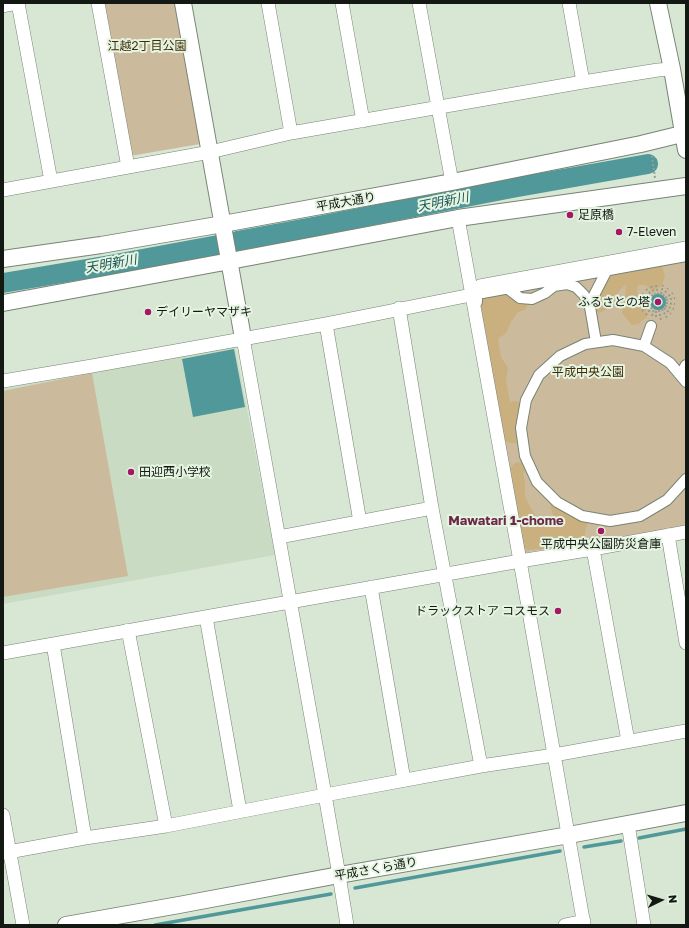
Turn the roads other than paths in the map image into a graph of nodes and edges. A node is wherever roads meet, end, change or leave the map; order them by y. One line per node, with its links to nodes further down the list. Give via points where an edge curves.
1 (18, 3): 9 (street); 19 (street)
2 (98, 3): 18 (street)
3 (183, 3): 17 (street)
4 (268, 3): 14 (street)
5 (342, 3): 13 (street)
6 (419, 3): 12 (street)
7 (569, 3): 11 (street)
8 (658, 3): 10 (street)
9 (3, 6)
10 (672, 70): 11 (street); 15 (street)
11 (583, 82): 12 (street)
12 (438, 108): 13 (street); 20 (street)
13 (364, 121): 14 (street)
14 (291, 133): 17 (street)
15 (684, 133): 16 (street); 20 (street, 平成大通り)
16 (686, 150)
17 (210, 152): 18 (street); 24 (street)
18 (128, 167): 19 (street)
19 (51, 181): 22 (street)
20 (452, 182): 24 (street, 平成大通り)
21 (686, 186): 23 (street)
22 (3, 190)
23 (458, 218): 27 (street); 31 (street)
24 (224, 228): 27 (street); 28 (street, 平成大通り)
25 (686, 248): 31 (street, via 480,286)
26 (686, 256): 29 (street)
27 (229, 258): 32 (street); 38 (street)
28 (3, 259)
29 (607, 270): 30 (street); 33 (street)
30 (507, 288): 33 (street, via 520,298 532,299 554,286 567,284 576,287 584,295); 35 (street, via 477,294)
31 (471, 295): 34 (street); 50 (street, via 502,449)
32 (3, 303)
33 (588, 305): 39 (street)
34 (399, 308): 37 (street); 44 (street)
35 (478, 308)
36 (651, 321): 40 (street)
37 (326, 324): 38 (street); 45 (street)
38 (243, 338): 42 (street, via 92,366); 48 (street)
39 (596, 342): 40 (street, via 614,340); 43 (street, via 585,344 560,356 539,375 526,400 521,428 525,456 537,482 557,502 582,516 610,521 640,516 668,500)
40 (644, 346): 41 (street)
41 (684, 374)
42 (4, 378)
43 (686, 479)
44 (432, 508): 45 (street); 51 (street)
45 (360, 522): 48 (street)
46 (686, 532): 47 (street)
47 (668, 535): 49 (street); 56 (street)
48 (279, 537): 53 (street)
49 (593, 550): 50 (street); 60 (street)
50 (520, 560): 51 (street); 61 (street)
51 (445, 574): 52 (street); 62 (street)
52 (372, 587): 53 (street); 63 (street)
53 (290, 602): 54 (street); 64 (street)
54 (206, 617): 55 (street); 65 (street)
55 (128, 630): 57 (street); 69 (street)
56 (686, 643)
57 (53, 644): 58 (street); 71 (street)
58 (3, 653)
59 (686, 731): 60 (street)
60 (628, 741): 61 (street)
61 (554, 755): 62 (street); 70 (street)
62 (481, 766): 63 (street)
63 (404, 780): 64 (street)
64 (325, 795): 65 (street); 73 (street)
65 (240, 811): 69 (street)
66 (686, 813): 68 (street, 平成さくら通り)
67 (3, 815): 72 (street)
68 (628, 824): 70 (street, 平成さくら通り); 79 (street)
69 (166, 826): 71 (street)
70 (569, 835): 73 (street, 平成さくら通り); 74 (street)
71 (86, 838): 72 (street)
72 (6, 852): 75 (street)
73 (339, 875): 76 (street, 平成さくら通り); 77 (street)
74 (584, 923): 78 (street)
75 (23, 925)
76 (66, 925)
77 (347, 925)
78 (565, 925)
79 (644, 925)

